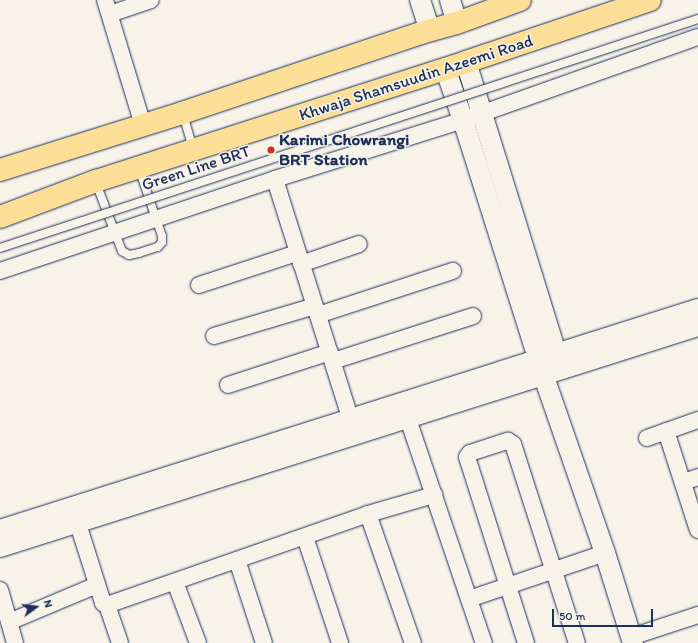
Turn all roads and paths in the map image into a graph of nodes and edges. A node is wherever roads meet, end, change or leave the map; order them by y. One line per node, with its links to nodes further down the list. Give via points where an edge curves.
1 (151, 0): 6 (street)
2 (420, 0): 9 (street)
3 (450, 0): 8 (street)
4 (520, 0): 8 (main road)
5 (650, 0): 11 (main road, Khwaja Shamsuudin Azeemi Road)
6 (108, 7): 16 (street)
7 (698, 19): 26 (lane, Green Line BRT, bridge)
8 (457, 22): 9 (main road)
9 (430, 30): 14 (main road)
10 (698, 37): 13 (street)
11 (466, 62): 12 (main road, Khwaja Shamsuudin Azeemi Road); 13 (street)
12 (444, 68): 15 (street); 17 (main road, Khwaja Shamsuudin Azeemi Road)
13 (482, 112): 15 (street); 37 (street)
14 (182, 113): 16 (main road); 17 (lane)
15 (463, 120): 20 (street); 37 (street)
16 (143, 125): 19 (main road)
17 (194, 151): 18 (main road, Khwaja Shamsuudin Azeemi Road)
18 (139, 168): 21 (main road, Khwaja Shamsuudin Azeemi Road); 23 (lane)
19 (0, 170)
20 (275, 179): 23 (street); 27 (street)
21 (96, 181): 22 (main road, Khwaja Shamsuudin Azeemi Road); 24 (lane)
22 (0, 217)
23 (156, 218): 24 (street); 24 (lane, via 162,236 162,242 158,247 129,255 122,251)
24 (115, 232): 28 (street)
25 (359, 244): 27 (street)
26 (0, 248)
27 (299, 259): 30 (street); 32 (street)
28 (0, 271)
29 (453, 271): 32 (street)
30 (199, 285)
31 (698, 309): 37 (street)
32 (316, 311): 35 (street); 36 (street)
33 (473, 316): 36 (street)
34 (698, 326): 37 (street)
35 (214, 336)
36 (331, 357): 38 (street); 41 (street)
37 (550, 363): 39 (street); 41 (street); 53 (street)
38 (228, 385)
39 (408, 419): 41 (street); 46 (street)
40 (698, 420): 42 (street)
41 (354, 428): 48 (street); 49 (street)
42 (666, 431): 43 (street); 45 (street)
43 (647, 438)
44 (698, 477): 45 (street)
45 (683, 482): 50 (street)
46 (434, 495): 47 (street); 60 (street)
47 (368, 514): 51 (street); 70 (street)
48 (78, 524): 52 (street); 57 (street)
49 (0, 530)
50 (698, 530)
51 (305, 537): 54 (street); 69 (street)
52 (0, 548)
53 (605, 553): 55 (street); 64 (street)
54 (237, 560): 56 (street); 68 (street)
55 (553, 571): 58 (street); 58 (street, via 513,444 508,441 470,453 467,457); 73 (street)
56 (176, 582): 61 (street); 67 (street)
57 (97, 585): 61 (street, via 103,603); 63 (street)
58 (507, 586): 60 (street); 72 (street)
59 (0, 590): 63 (street)
60 (469, 599): 71 (street)
61 (107, 605): 66 (street)
62 (698, 616): 64 (street)
63 (9, 622): 65 (street)
64 (632, 640)
65 (15, 643)
66 (119, 643)
67 (198, 643)
68 (264, 643)
69 (340, 643)
70 (413, 643)
71 (484, 643)
72 (526, 643)
73 (577, 643)

